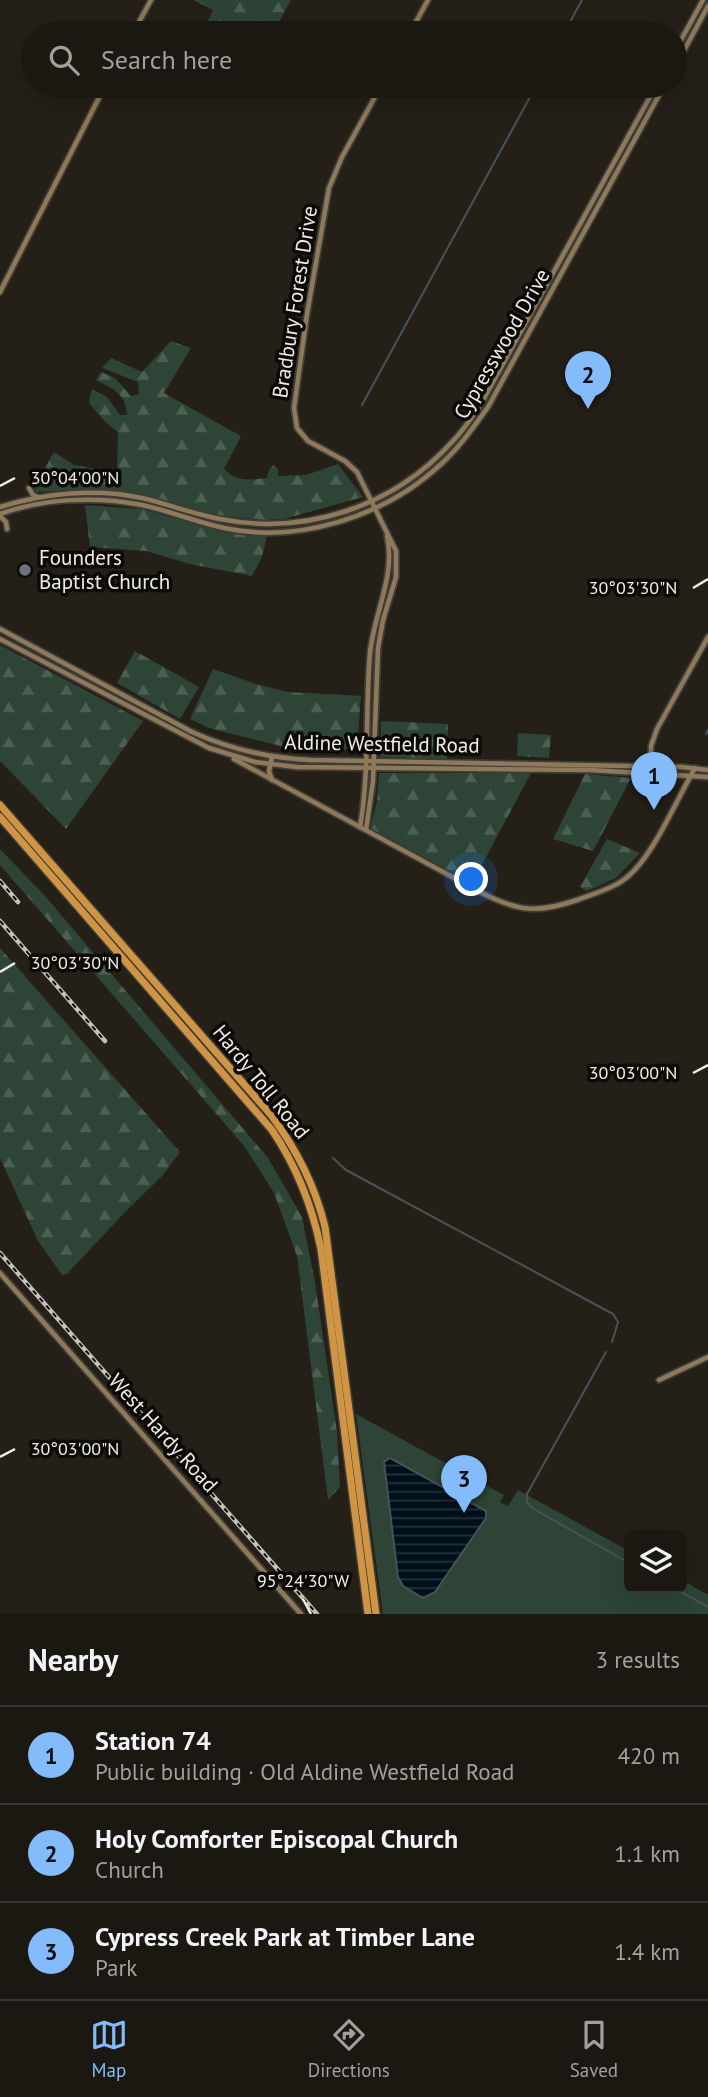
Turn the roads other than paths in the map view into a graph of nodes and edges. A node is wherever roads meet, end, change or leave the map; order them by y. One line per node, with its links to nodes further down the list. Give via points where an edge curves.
1 (150, 0): 5 (main road)
2 (428, 0): 6 (main road)
3 (703, 0): 7 (main road)
4 (708, 6): 8 (main road)
5 (139, 21)
6 (417, 21)
7 (687, 29)
8 (687, 45)
9 (99, 98): 15 (main road)
10 (374, 98): 25 (main road, Bradbury Forest Drive, via 329,188 294,408 298,428 307,441 357,472)
11 (649, 98): 13 (main road, Cypresswood Drive)
12 (657, 98): 14 (main road, Cypresswood Drive)
13 (604, 181): 14 (main road); 16 (main road, Cypresswood Drive)
14 (610, 185): 17 (main road, Cypresswood Drive)
15 (0, 292)
16 (523, 328): 17 (main road); 18 (main road, Cypresswood Drive, via 481,404)
17 (529, 332): 19 (main road, Cypresswood Drive, via 488,407)
18 (434, 461): 19 (main road); 25 (main road, Cypresswood Drive)
19 (439, 466): 28 (main road, Cypresswood Drive)
20 (29, 488): 22 (main road)
21 (75, 494): 22 (main road, Cypresswood Drive); 23 (main road, Cypresswood Drive); 24 (main road)
22 (43, 497): 27 (main road, Cypresswood Drive)
23 (137, 497): 26 (main road); 29 (main road, Cypresswood Drive)
24 (73, 501): 26 (main road, Cypresswood Drive); 30 (main road, Cypresswood Drive)
25 (373, 501): 28 (main road, Bradbury Forest Drive); 31 (main road, Cypresswood Drive)
26 (134, 504): 32 (main road, Cypresswood Drive)
27 (0, 507)
28 (375, 508): 34 (main road, Cypresswood Drive); 37 (main road, Bradbury Forest Drive)
29 (200, 514): 32 (main road); 33 (main road, Cypresswood Drive)
30 (0, 515): 35 (main road)
31 (319, 519): 33 (main road, Cypresswood Drive); 34 (main road)
32 (197, 521): 36 (main road, Cypresswood Drive)
33 (259, 524): 36 (main road)
34 (319, 527): 36 (main road, Cypresswood Drive)
35 (7, 529)
36 (258, 531)
37 (386, 532): 38 (main road, via 391,560); 39 (main road, via 397,559)
38 (381, 598): 39 (main road); 45 (main road)
39 (389, 600): 46 (main road, via 380,636)
40 (0, 629): 43 (main road, Aldine Westfield Road)
41 (708, 636): 56 (main road, via 660,723 651,747)
42 (0, 639): 44 (main road, Aldine Westfield Road)
43 (18, 639): 44 (main road); 47 (main road, Aldine Westfield Road)
44 (14, 646): 48 (main road, Aldine Westfield Road)
45 (369, 687): 46 (main road); 52 (main road)
46 (376, 687): 53 (main road)
47 (176, 723): 48 (main road); 50 (main road, Aldine Westfield Road, via 218,743)
48 (172, 730): 49 (main road, Aldine Westfield Road)
49 (226, 754): 54 (main road, Aldine Westfield Road); 66 (main road)
50 (272, 757): 51 (main road, Aldine Westfield Road); 54 (main road)
51 (310, 760): 52 (main road, Aldine Westfield Road); 58 (main road)
52 (367, 761): 53 (main road, Aldine Westfield Road); 59 (main road)
53 (374, 761): 55 (main road, Aldine Westfield Road); 60 (main road)
54 (271, 765): 58 (main road, Aldine Westfield Road); 66 (main road)
55 (427, 765): 57 (main road, Aldine Westfield Road); 60 (main road, Aldine Westfield Road)
56 (651, 766): 57 (main road, Aldine Westfield Road); 61 (main road, Aldine Westfield Road); 63 (main road)
57 (594, 767): 63 (main road, Aldine Westfield Road)
58 (309, 768): 59 (main road, Aldine Westfield Road)
59 (367, 768): 60 (main road, Aldine Westfield Road); 69 (main road)
60 (374, 768): 70 (main road)
61 (695, 768): 62 (main road, Aldine Westfield Road); 64 (main road)
62 (708, 771)
63 (650, 773): 64 (main road, Aldine Westfield Road)
64 (690, 775): 65 (main road, Aldine Westfield Road); 70 (main road, via 646,856 628,877 549,908 503,904)
65 (708, 777)
66 (273, 780): 69 (main road)
67 (0, 805): 74 (highway, Hardy Toll Road, via 271,1115 302,1161 325,1227)
68 (0, 817): 74 (highway, Hardy Toll Road, via 272,1130 298,1174 321,1249)
69 (359, 827): 70 (main road)
70 (366, 830)
71 (0, 1273): 75 (main road, West Hardy Road)
72 (708, 1357): 73 (main road)
73 (659, 1380)
74 (363, 1545): 76 (highway, Hardy Toll Road); 77 (highway, Hardy Toll Road)
75 (302, 1614)
76 (368, 1614)
77 (376, 1614)

